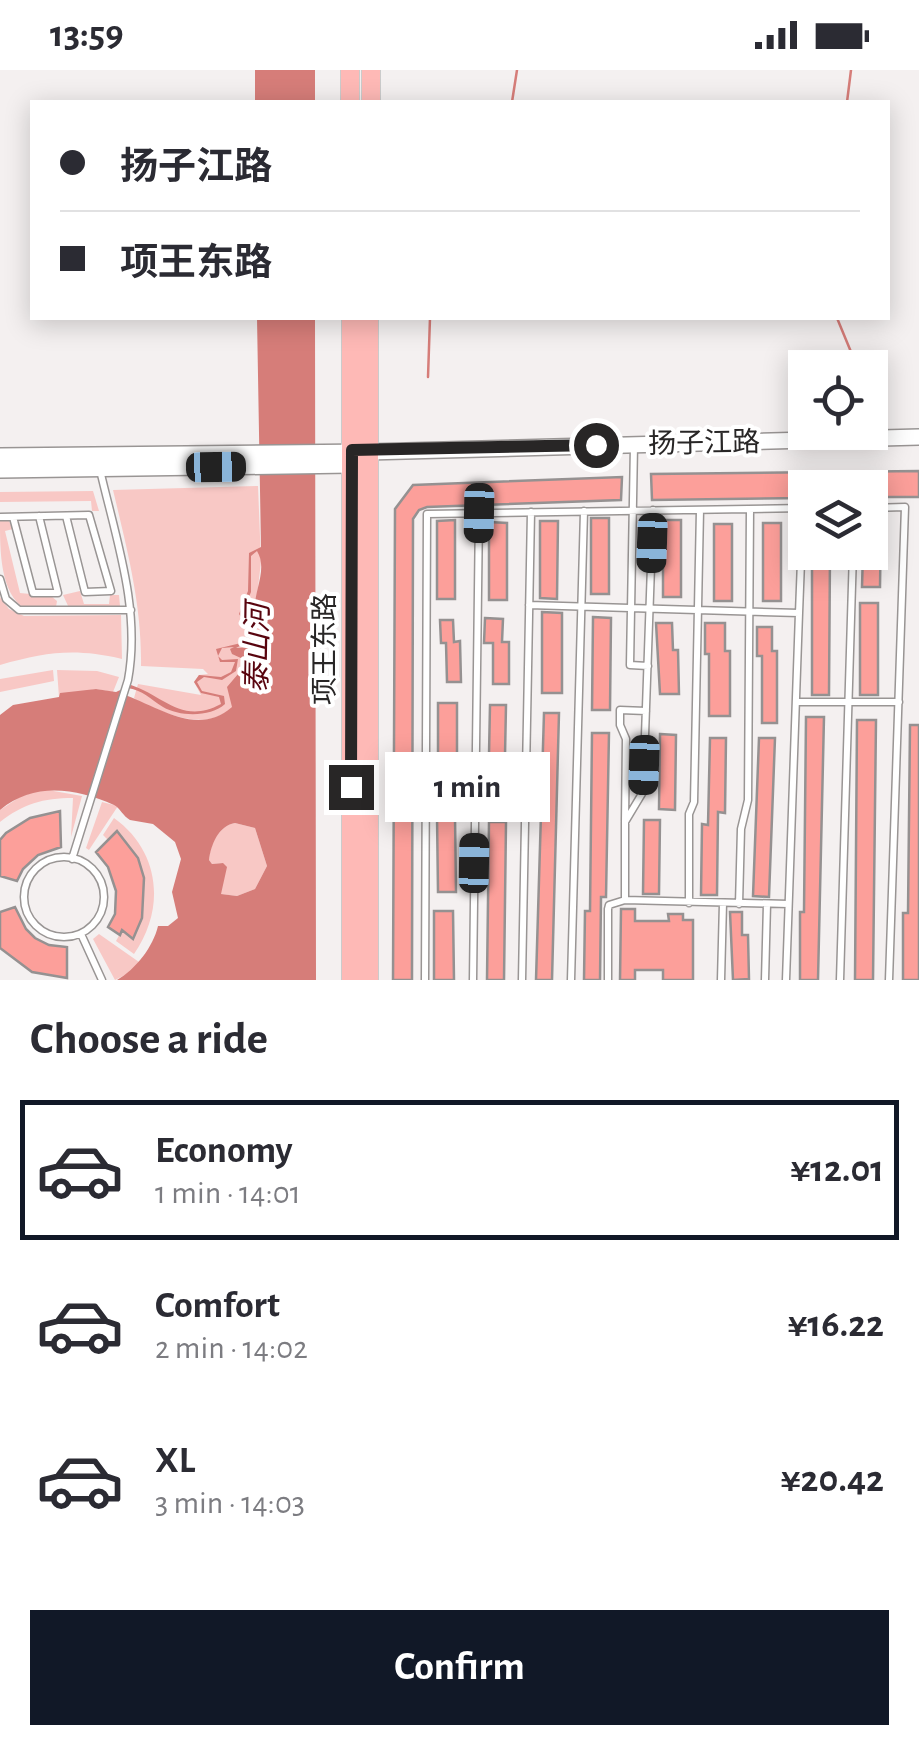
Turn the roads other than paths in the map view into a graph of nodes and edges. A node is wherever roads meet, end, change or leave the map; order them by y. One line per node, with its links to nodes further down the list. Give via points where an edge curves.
1 (350, 70): 3 (main road)
2 (372, 70): 4 (main road)
3 (350, 100)
4 (371, 100)
5 (351, 320): 10 (main road, 项王东路)
6 (370, 320): 10 (main road, 项王东路)
7 (919, 437): 8 (street, 扬子江路)
8 (634, 444): 10 (street, 扬子江路); 16 (lane)
9 (0, 456): 11 (street, 扬子江路)
10 (357, 456): 11 (street, 扬子江路); 54 (main road, 项王东路); 55 (main road, 项王东路)
11 (98, 461): 12 (street, 扬子江路); 34 (lane)
12 (0, 470)
13 (888, 507): 42 (lane, via 905,507)
14 (788, 508): 15 (lane)
15 (750, 509): 18 (lane); 37 (lane)
16 (634, 510): 17 (lane); 19 (lane); 32 (lane)
17 (653, 510): 18 (lane); 33 (lane)
18 (700, 510): 35 (lane)
19 (584, 511): 20 (lane); 31 (lane)
20 (531, 512): 21 (lane); 30 (lane)
21 (479, 513): 56 (lane, via 427,514); 57 (lane)
22 (39, 516): 23 (lane); 25 (lane); 29 (lane)
23 (66, 516): 23 (lane, via 92,518 111,592 86,592)
24 (0, 517): 25 (lane)
25 (13, 517): 29 (lane, via 33,592)
26 (802, 570): 38 (lane)
27 (853, 570): 41 (lane)
28 (0, 579): 36 (lane, via 6,599 19,610)
29 (58, 593): 36 (lane)
30 (530, 605): 31 (lane); 58 (lane)
31 (584, 606): 32 (lane); 59 (lane)
32 (631, 608): 33 (lane); 39 (lane, via 630,665)
33 (650, 609): 35 (lane); 39 (lane)
34 (131, 610): 36 (lane); 45 (lane, via 128,680)
35 (698, 610): 37 (lane); 47 (lane)
36 (64, 611)
37 (748, 612): 38 (lane); 49 (lane, via 748,800)
38 (800, 613): 40 (lane)
39 (648, 666): 43 (lane)
40 (796, 702): 41 (lane); 51 (lane)
41 (849, 702): 42 (lane); 64 (lane)
42 (898, 702): 65 (lane)
43 (646, 710): 44 (lane, via 643,792); 44 (lane, via 620,710)
44 (625, 822): 46 (lane)
45 (72, 859): 52 (lane, via 89,866 103,889 100,915); 52 (lane, via 40,866 24,900 43,932)
46 (625, 900): 47 (lane); 60 (lane, via 609,905)
47 (689, 903): 48 (lane)
48 (723, 904): 49 (lane); 61 (lane)
49 (739, 904): 50 (lane)
50 (766, 904): 51 (lane); 62 (lane)
51 (788, 904): 63 (lane)
52 (81, 934): 53 (lane)
53 (100, 976)
54 (351, 980)
55 (368, 980)
56 (425, 980)
57 (473, 980)
58 (522, 980)
59 (571, 980)
60 (608, 980)
61 (721, 980)
62 (765, 980)
63 (786, 980)
64 (840, 980)
65 (889, 980)

